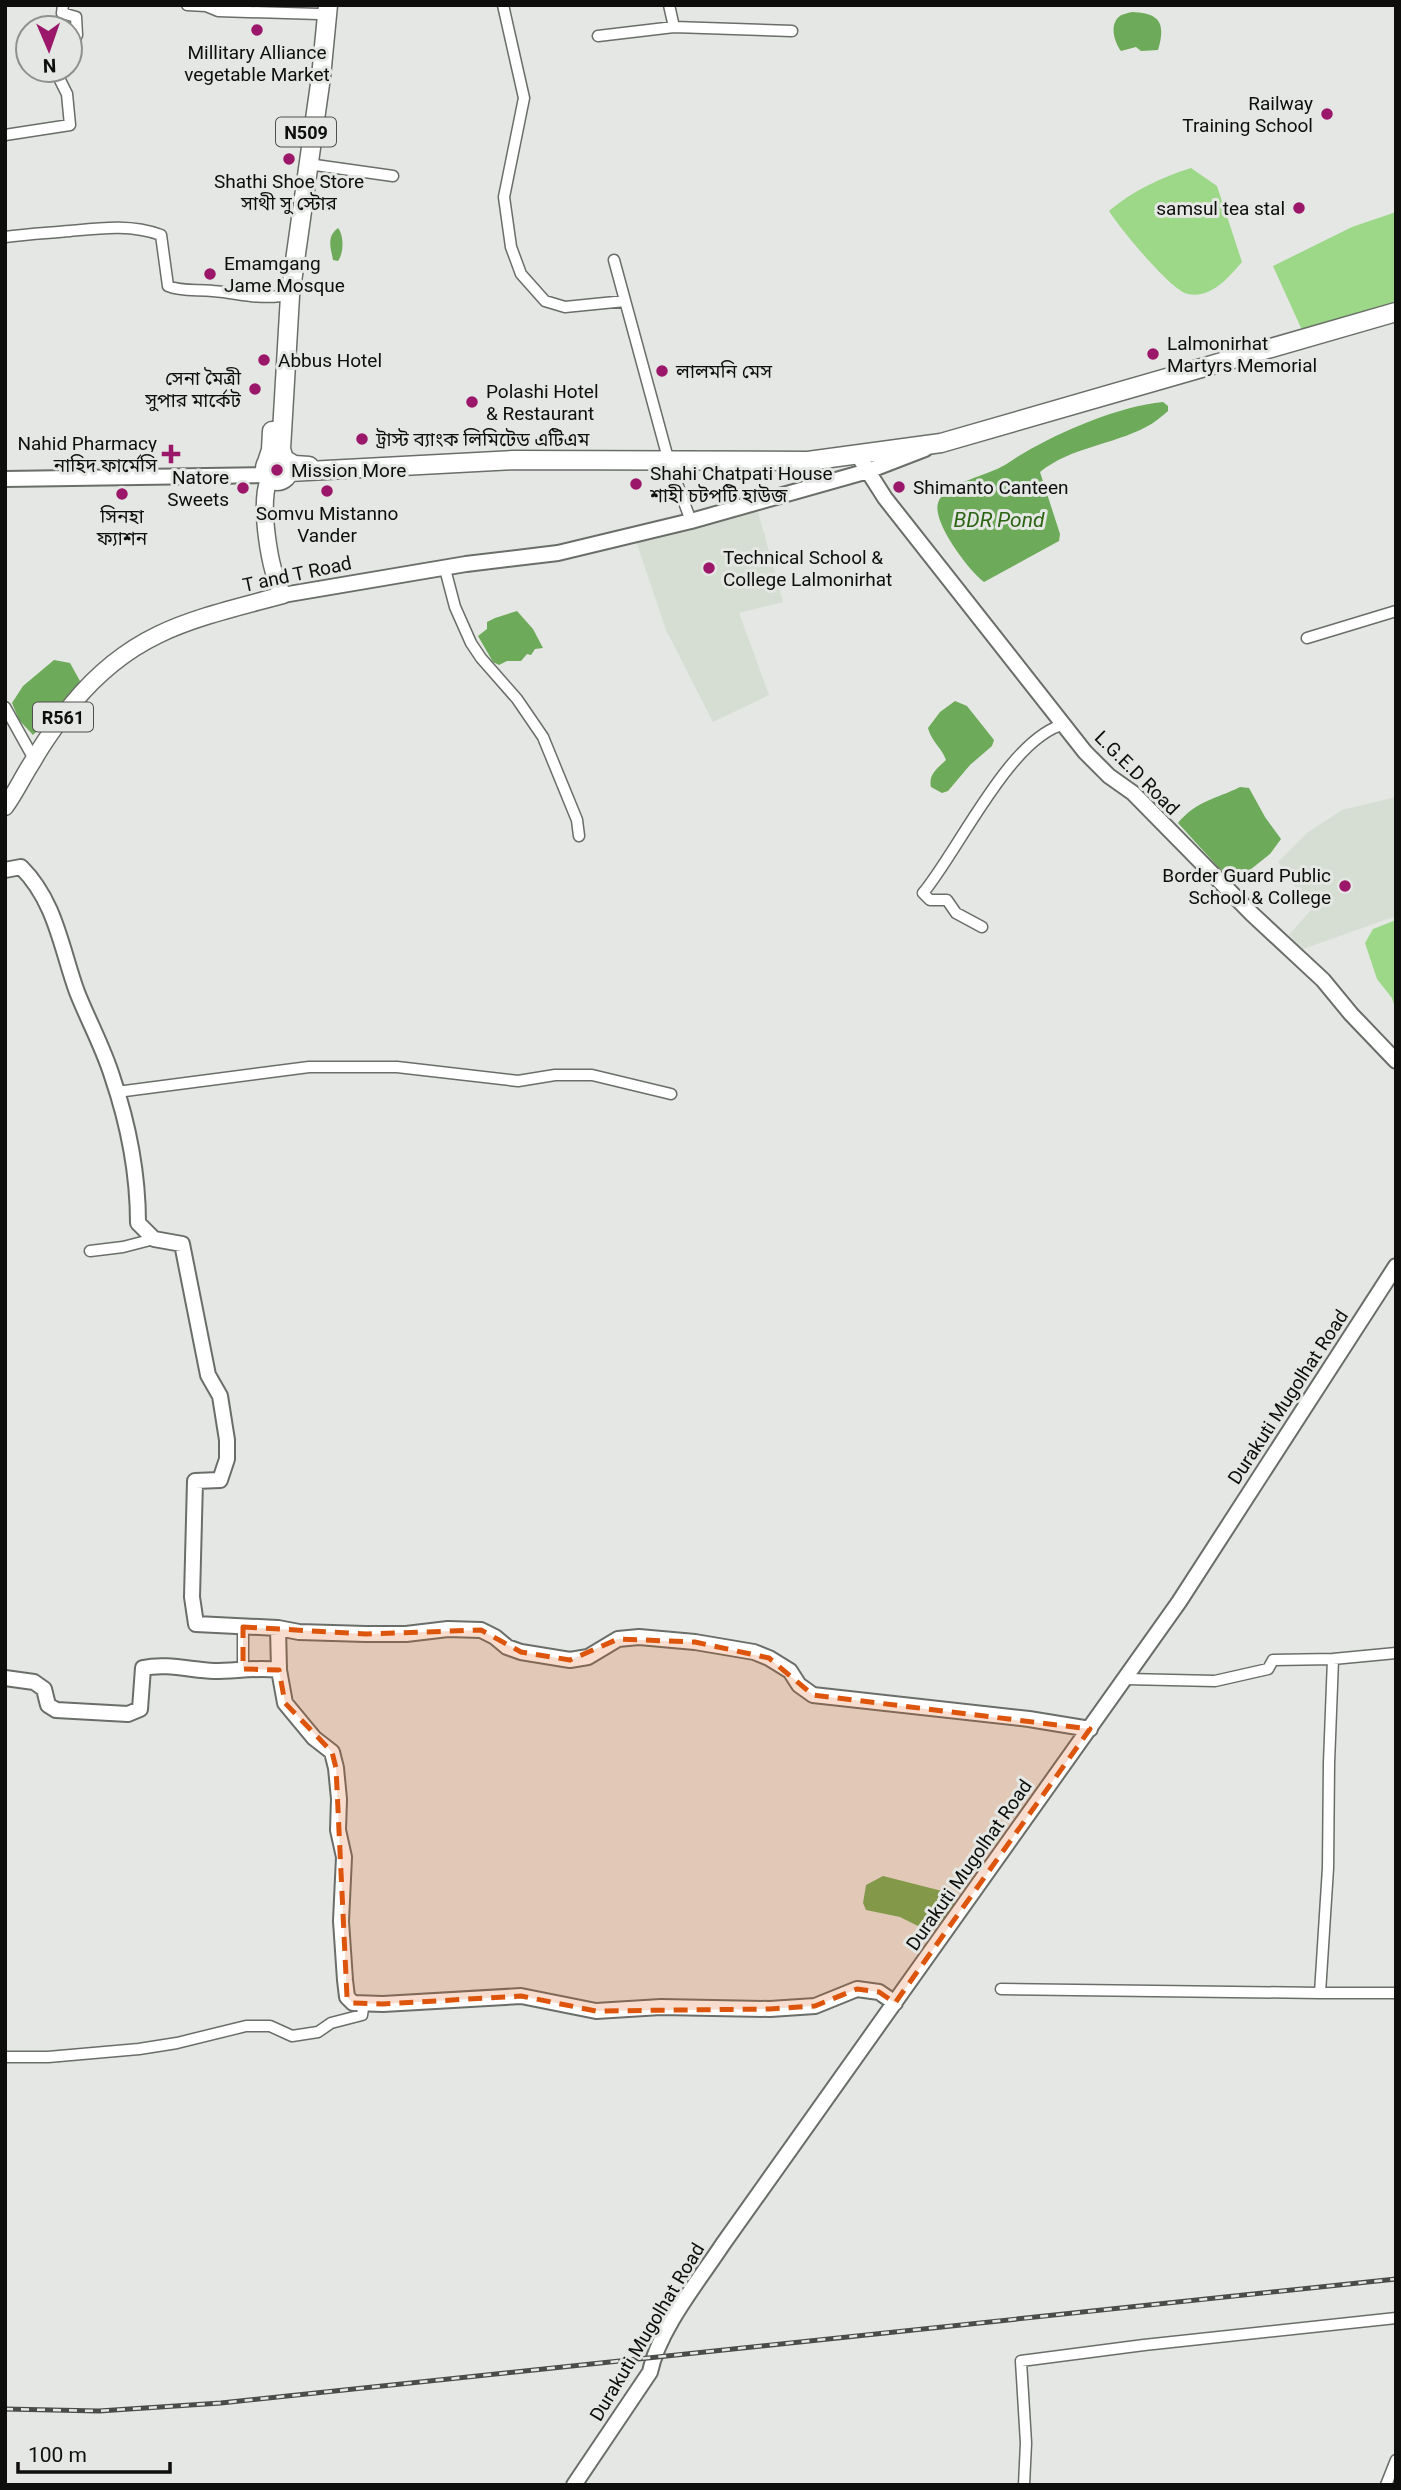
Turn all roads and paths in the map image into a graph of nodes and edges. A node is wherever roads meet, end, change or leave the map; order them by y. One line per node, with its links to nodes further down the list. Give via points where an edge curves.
1 (187, 5): 4 (street, via 218,11)
2 (503, 5): 15 (street, via 524,98 504,197 521,275 545,301 565,307)
3 (669, 5): 5 (street)
4 (322, 8): 10 (highway, N509, via 321,77); 14 (highway, N509)
5 (674, 27): 6 (street); 7 (street)
6 (792, 31)
7 (598, 36)
8 (62, 84): 9 (street, via 70,125)
9 (5, 135)
10 (308, 164): 11 (street); 20 (highway, N509, via 290,296 281,449)
11 (393, 176)
12 (5, 237): 14 (street, via 115,226 151,232 161,235 164,243 168,286 253,298)
13 (614, 260): 15 (street)
14 (281, 296): 20 (highway, N509, via 271,450)
15 (625, 300): 19 (street)
16 (1396, 312): 17 (highway)
17 (941, 443): 18 (highway); 21 (main road, T and T Road)
18 (857, 454): 19 (highway, via 808,461); 21 (main road, L.G.E.D Road)
19 (669, 461): 20 (highway, via 465,459 294,464); 23 (street)
20 (275, 469): 22 (main road); 25 (main road, via 264,491 268,542)
21 (868, 471): 23 (main road, T and T Road); 29 (main road, L.G.E.D Road)
22 (5, 480)
23 (691, 521): 24 (main road, T and T Road, via 558,553)
24 (445, 569): 25 (main road, T and T Road); 32 (street, via 471,643 543,737 577,820)
25 (283, 595): 30 (main road, T and T Road / R561, via 189,621 139,644 111,663 73,704)
26 (1396, 611): 27 (street)
27 (1307, 638)
28 (5, 708): 30 (street)
29 (1065, 724): 34 (street, via 1031,744 1011,765 923,892 930,900 947,900 956,913); 35 (main road, L.G.E.D Road, via 1085,752 1133,793 1323,980)
30 (34, 759): 31 (main road, R561)
31 (5, 807)
32 (579, 836)
33 (5, 870): 36 (main road, via 21,867 36,881 58,926 77,991)
34 (982, 927)
35 (1396, 1061)
36 (117, 1092): 37 (street, via 309,1067 397,1067 517,1081 592,1074); 38 (main road, via 130,1138 138,1223)
37 (671, 1094)
38 (154, 1239): 39 (street); 42 (main road, via 182,1244 208,1375 220,1396 227,1440 220,1480 195,1481 192,1597 196,1624)
39 (90, 1251)
40 (1396, 1266): 41 (main road, Durakuti Mugolhat Road)
41 (1389, 1287): 49 (main road, Durakuti Mugolhat Road)
42 (243, 1628): 43 (main road); 46 (street)
43 (278, 1628): 47 (main road); 50 (main road, via 366,1634 481,1630 521,1652 569,1660 588,1657 618,1639 695,1642 769,1658 790,1671 813,1695)
44 (1396, 1653): 45 (street)
45 (1333, 1659): 49 (street, via 1273,1660 1268,1669 1214,1681); 52 (street)
46 (243, 1669): 47 (main road); 48 (main road, via 143,1668 141,1709 128,1714 56,1710 48,1705 44,1689 34,1682)
47 (279, 1670): 54 (main road, via 285,1703 332,1752 344,1857 341,1921 347,1997 353,2003)
48 (5, 1678)
49 (1126, 1679): 50 (main road, Durakuti Mugolhat Road)
50 (1090, 1729): 55 (main road, Durakuti Mugolhat Road)
51 (1001, 1989): 52 (street)
52 (1320, 1993): 53 (street)
53 (1396, 1993)
54 (364, 2002): 55 (main road, via 521,1996 596,2011 770,2009 815,2006 857,1989 878,1992); 56 (street, via 362,2015 331,2023 318,2032 292,2036 270,2026 246,2026 139,2049)
55 (895, 2003): 59 (main road, Durakuti Mugolhat Road, via 723,2244 669,2327 650,2372)
56 (5, 2057)
57 (1396, 2318): 60 (street, via 1021,2361)
58 (1396, 2460): 61 (street)
59 (574, 2485)
60 (1024, 2485)
61 (1386, 2485)

